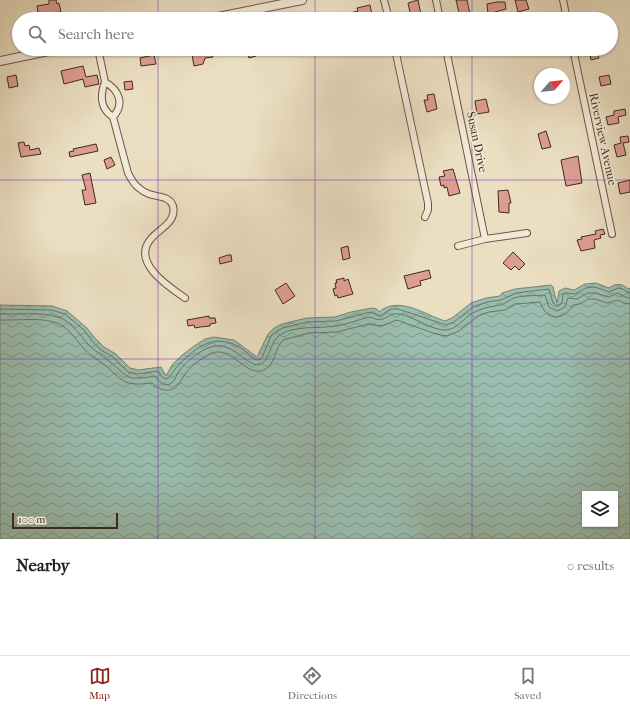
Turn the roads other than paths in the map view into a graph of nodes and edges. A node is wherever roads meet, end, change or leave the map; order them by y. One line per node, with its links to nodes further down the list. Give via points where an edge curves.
1 (302, 0): 5 (street)
2 (384, 0): 6 (street)
3 (436, 0): 7 (street)
4 (563, 0): 8 (street)
5 (243, 12)
6 (387, 12)
7 (439, 12)
8 (566, 12)
9 (24, 56): 14 (street)
10 (99, 56): 15 (street)
11 (396, 56): 17 (street, via 428,204)
12 (447, 56): 20 (street, Susan Drive)
13 (574, 56): 19 (street, Riverview Avenue)
14 (0, 61)
15 (105, 82): 16 (street, via 101,99 105,110); 16 (street, via 113,87 119,100 118,109)
16 (113, 117): 22 (street, via 132,181 140,190 166,199 173,207 169,222 147,245 146,259 159,278)
17 (425, 217)
18 (527, 232): 20 (street)
19 (612, 234)
20 (485, 239): 21 (street)
21 (458, 246)
22 (185, 298)

